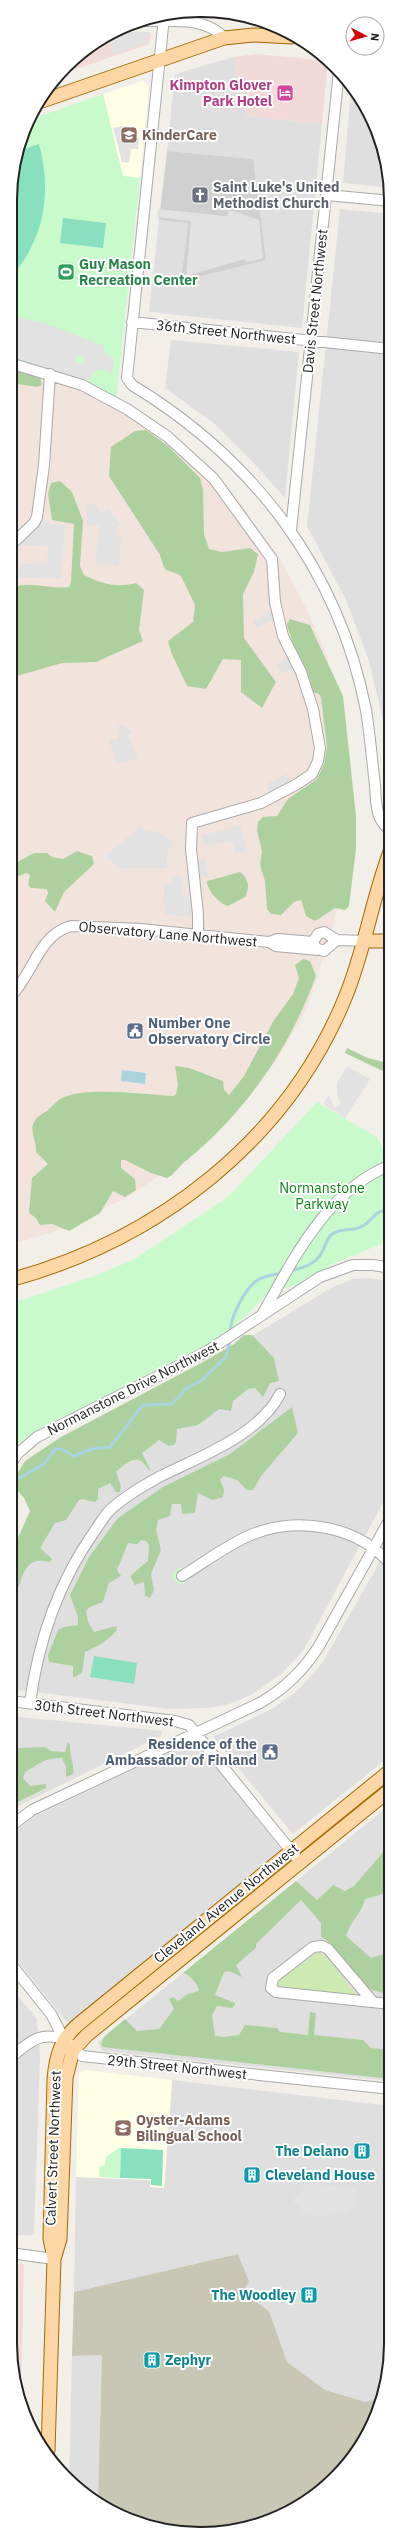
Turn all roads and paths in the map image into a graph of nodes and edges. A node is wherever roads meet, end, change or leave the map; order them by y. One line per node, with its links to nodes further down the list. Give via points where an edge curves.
1 (170, 20): 4 (street, via 209,26)
2 (164, 21): 5 (street)
3 (283, 37): 4 (main road, via 253,35)
4 (224, 38): 5 (main road)
5 (159, 60): 7 (main road); 10 (street)
6 (338, 80): 8 (street, Davis Street Northwest)
7 (48, 99)
8 (327, 195): 9 (street); 11 (street, Davis Street Northwest)
9 (384, 200)
10 (132, 322): 11 (street, 36th Street Northwest); 15 (street, via 127,370 127,378 132,385 192,424 238,465)
11 (311, 341): 12 (street, 36th Street Northwest); 15 (street, Davis Street Northwest)
12 (384, 348)
13 (17, 365): 14 (street)
14 (50, 374): 16 (street, via 44,465 37,517); 19 (street, via 82,385 127,409 168,437 214,478 272,559 275,602 283,636 301,672 313,709 320,748 312,774 261,802 192,823 191,849)
15 (291, 530): 17 (street, via 325,590 348,646 366,711 377,811)
16 (17, 539)
17 (384, 822)
18 (384, 875): 21 (main road)
19 (198, 936): 23 (street, Observatory Lane Northwest, via 269,942 276,946); 24 (street, Observatory Lane Northwest, via 89,925 60,929 43,946)
20 (337, 940): 21 (street); 23 (street, via 327,950); 23 (street, via 324,932 318,934)
21 (366, 941): 22 (main road); 27 (main road, via 345,1000 319,1050 279,1107 234,1157 198,1188 147,1224 87,1255)
22 (384, 941)
23 (316, 946)
24 (17, 985)
25 (384, 1169): 28 (street, via 344,1194 323,1218 288,1269)
26 (384, 1267): 28 (street, Normanstone Drive Northwest, via 368,1265 338,1269 320,1277)
27 (17, 1278)
28 (262, 1314): 30 (street, Normanstone Drive Northwest, via 235,1334 183,1364 37,1437)
29 (280, 1394): 36 (street, via 274,1406 228,1444 152,1481 109,1512 80,1552 64,1583 38,1653)
30 (17, 1455)
31 (384, 1529): 32 (street)
32 (374, 1547): 33 (street); 34 (street, via 323,1527 281,1527 246,1537); 37 (street, via 324,1639 297,1675 264,1701)
33 (384, 1558)
34 (182, 1576)
35 (17, 1702): 36 (street, 30th Street Northwest)
36 (30, 1703): 37 (street, 30th Street Northwest, via 175,1721 189,1725)
37 (196, 1732): 40 (street, via 32,1810); 41 (street, 30th Street Northwest)
38 (384, 1776): 41 (main road, Cleveland Avenue Northwest)
39 (384, 1795): 42 (main road, Cleveland Avenue Northwest)
40 (17, 1822)
41 (291, 1851): 42 (street, 30th Street Northwest); 43 (main road, Cleveland Avenue Northwest)
42 (300, 1862): 44 (main road, Cleveland Avenue Northwest)
43 (215, 1913): 44 (main road); 45 (main road, Cleveland Avenue Northwest)
44 (224, 1924): 47 (main road, Cleveland Avenue Northwest)
45 (143, 1971): 47 (main road); 50 (main road, Cleveland Avenue Northwest)
46 (17, 1973): 50 (street, 29th Street Northwest, via 51,2014)
47 (152, 1982): 51 (main road, Cleveland Avenue Northwest, via 86,2035)
48 (373, 2002): 48 (street, via 328,1949 322,1946 313,1947 271,1982 271,1988 276,1992); 49 (street)
49 (384, 2003)
50 (64, 2039): 51 (street, 29th Street Northwest); 52 (street, via 38,2037); 54 (main road, Calvert Street Northwest, via 55,2067)
51 (73, 2050): 53 (street, 29th Street Northwest, via 88,2058); 54 (main road, Calvert Street Northwest, via 65,2084)
52 (17, 2053)
53 (384, 2088)
54 (58, 2150): 56 (main road, Calvert Street Northwest, via 50,2239)
55 (17, 2254): 56 (street)
56 (54, 2259): 57 (main road, Calvert Street Northwest)
57 (48, 2445)

